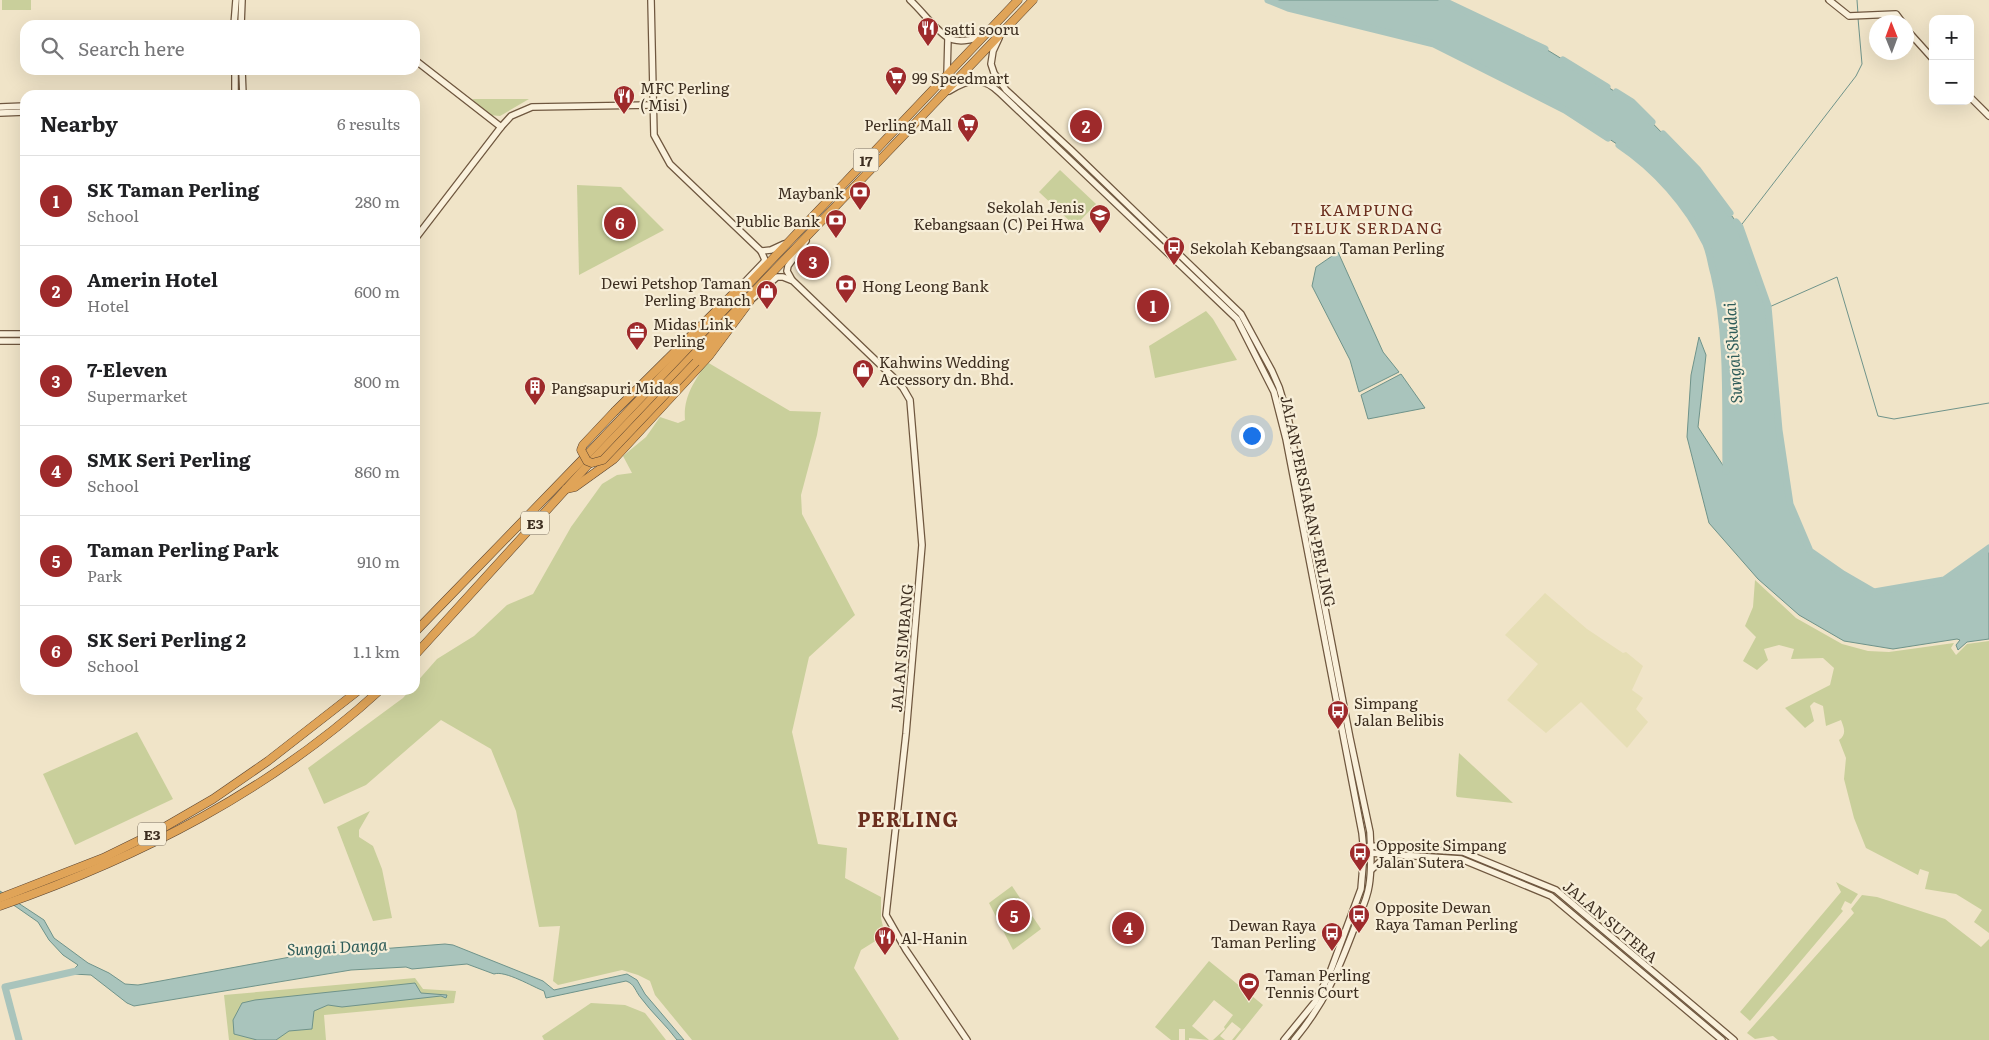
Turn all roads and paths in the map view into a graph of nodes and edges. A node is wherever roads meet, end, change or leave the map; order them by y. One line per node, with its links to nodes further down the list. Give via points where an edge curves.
1 (236, 0): 11 (street)
2 (242, 0): 12 (street)
3 (652, 0): 26 (street)
4 (910, 0): 15 (street)
5 (1018, 0): 13 (highway, 17)
6 (1033, 0): 14 (highway, 17)
7 (1829, 0): 10 (street, via 1849,16)
8 (1878, 15): 9 (street)
9 (1897, 15)
10 (1869, 16)
11 (234, 20)
12 (241, 20)
13 (990, 30): 15 (street, via 967,40); 21 (highway, 17)
14 (1000, 36): 24 (highway, 17); 56 (street, JALAN PERSIARAN PERLING, via 991,64 1006,90 1240,314 1272,371 1292,438)
15 (948, 38): 21 (street)
16 (1914, 38): 17 (street)
17 (1929, 55)
18 (420, 64): 33 (street)
19 (235, 75): 22 (street)
20 (242, 75): 23 (street)
21 (946, 75): 38 (highway, 17)
22 (235, 90)
23 (243, 90)
24 (939, 98): 36 (highway, 17); 57 (street, JALAN PERSIARAN PERLING, via 964,83 982,80 989,83 1237,319 1274,392 1286,439)
25 (1974, 101): 32 (street)
26 (652, 105): 31 (street, via 532,107); 39 (street, via 654,135 670,164)
27 (20, 106): 28 (street)
28 (0, 107)
29 (0, 112): 30 (street)
30 (20, 112)
31 (511, 116): 33 (street, via 498,120); 34 (street)
32 (1989, 116)
33 (490, 118): 34 (street); 35 (street, via 494,128)
34 (501, 127): 35 (street)
35 (492, 138): 37 (street)
36 (817, 226): 40 (highway, 17); 42 (street, via 788,266)
37 (420, 232)
38 (785, 244): 39 (street); 41 (highway, 17)
39 (761, 251): 43 (street, via 765,260)
40 (777, 266): 44 (highway); 48 (highway, 17)
41 (753, 280): 43 (highway); 48 (highway, 17)
42 (793, 282): 44 (street, via 777,277); 65 (street, JALAN SIMBANG, via 894,377 910,400 922,546 886,915)
43 (741, 286): 45 (highway, bridge, via 584,445 581,450 587,461 603,460)
44 (752, 298): 45 (highway)
45 (738, 316): 51 (highway, via 709,356 614,459 575,487)
46 (0, 334): 47 (street)
47 (20, 334)
48 (703, 337): 51 (highway, E3); 52 (highway, E3)
49 (0, 341): 50 (street)
50 (20, 341)
51 (566, 489): 53 (highway, E3)
52 (420, 627)
53 (420, 650)
54 (353, 695): 63 (highway, E3, via 214,799 103,858)
55 (374, 695): 64 (highway, E3, via 340,726 275,774 220,808 126,855)
56 (1370, 832): 58 (street, JALAN PERSIARAN PERLING); 59 (street)
57 (1364, 846): 58 (street, JALAN SUTERA); 60 (street, JALAN PERSIARAN PERLING)
58 (1371, 846): 59 (street, JALAN SUTERA); 60 (street, JALAN PERSIARAN PERLING)
59 (1384, 846): 69 (street, JALAN SUTERA, via 1463,852 1556,890)
60 (1368, 853): 61 (street, JALAN SUTERA); 62 (street, JALAN PERSIARAN PERLING); 66 (street, JALAN PERSIARAN PERLING, via 1361,889 1329,975 1315,1002)
61 (1394, 855): 62 (street); 68 (street, JALAN SUTERA, via 1461,859 1551,896)
62 (1371, 870): 67 (street, JALAN PERSIARAN PERLING, via 1366,897 1328,992)
63 (0, 898)
64 (0, 906)
65 (967, 1040)
66 (1284, 1040)
67 (1294, 1040)
68 (1722, 1040)
69 (1734, 1040)

